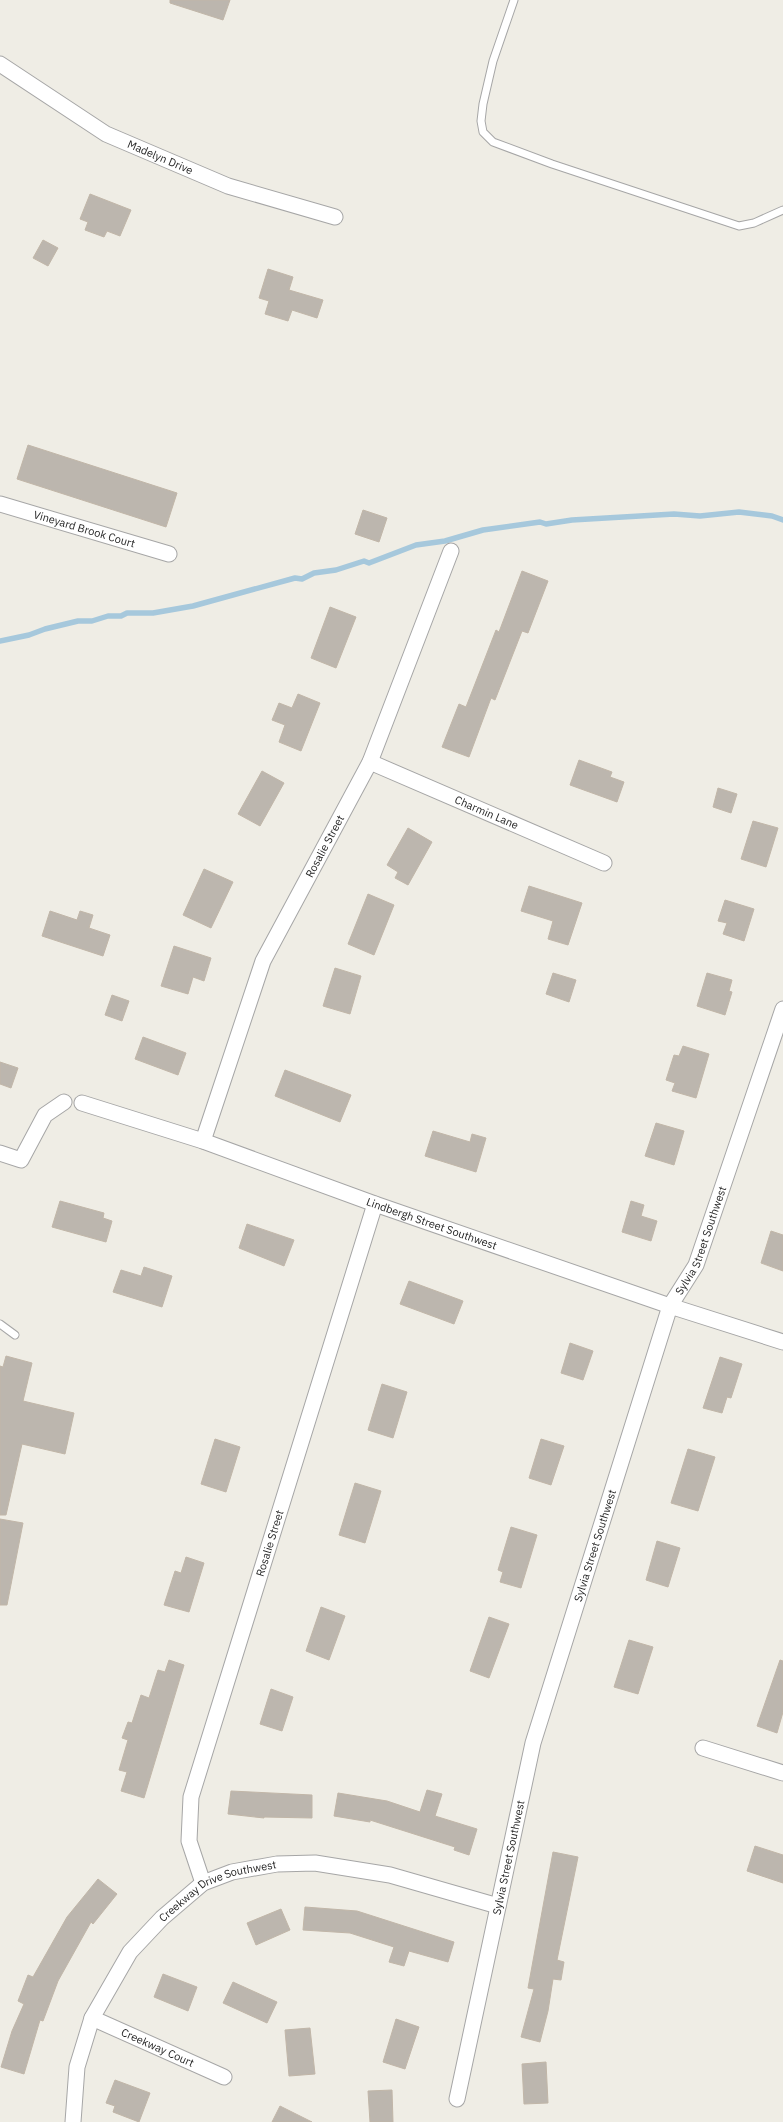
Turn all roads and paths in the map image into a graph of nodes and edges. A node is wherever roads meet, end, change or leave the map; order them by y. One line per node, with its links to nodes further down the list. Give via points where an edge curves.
1 (514, 0): 3 (lane, via 493,61 483,104 483,132 493,142 739,226 754,223)
2 (0, 64): 4 (street, Madelyn Drive, via 106,134 228,186)
3 (783, 210)
4 (335, 217)
5 (0, 504): 7 (street, Vineyard Brook Court)
6 (451, 551): 8 (street, Rosalie Street)
7 (169, 554)
8 (370, 762): 9 (street, Charmin Lane); 13 (street, Rosalie Street, via 263,961)
9 (604, 863)
10 (783, 1008): 16 (street, Sylvia Street Southwest, via 696,1265)
11 (64, 1102): 14 (street, via 46,1115 21,1160)
12 (82, 1103): 13 (street, Lindbergh Street Southwest)
13 (203, 1142): 15 (street, Lindbergh Street Southwest)
14 (0, 1154)
15 (375, 1204): 16 (street, Lindbergh Street Southwest); 22 (street, Rosalie Street, via 191,1797 189,1841)
16 (670, 1306): 19 (street, Lindbergh Street Southwest); 23 (street, Sylvia Street Southwest, via 533,1743)
17 (0, 1324): 18 (lane)
18 (15, 1335)
19 (783, 1342)
20 (703, 1748): 21 (street)
21 (783, 1773)
22 (203, 1883): 23 (street, Creekway Drive Southwest, via 232,1872 277,1864 315,1863 390,1875); 24 (street, Creekway Drive Southwest, via 162,1918 130,1952)
23 (498, 1906): 26 (street, Sylvia Street Southwest)
24 (92, 2018): 25 (street, Creekway Court); 27 (street, Creekway Drive Southwest, via 77,2067)
25 (224, 2078)
26 (457, 2099)
27 (73, 2122)

